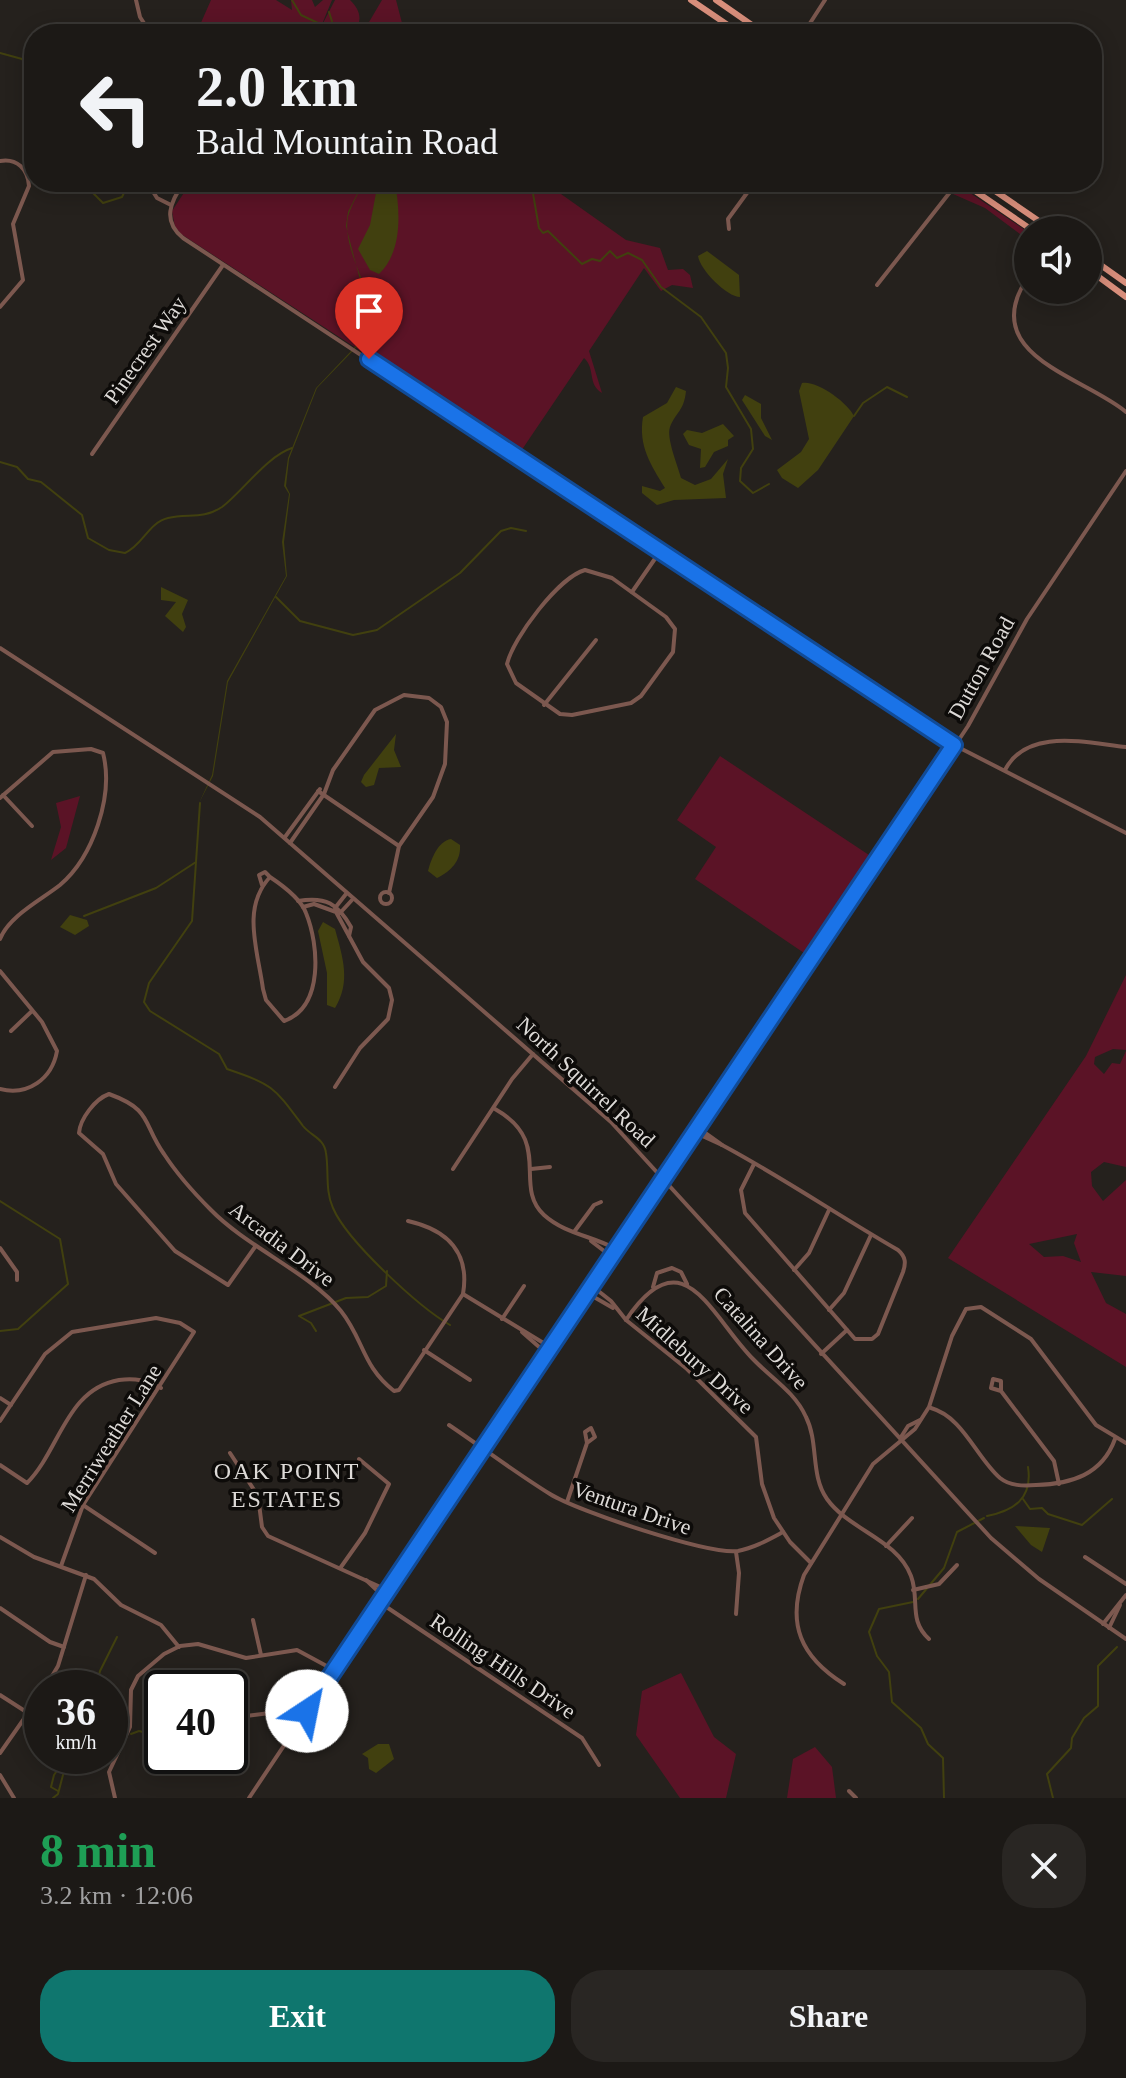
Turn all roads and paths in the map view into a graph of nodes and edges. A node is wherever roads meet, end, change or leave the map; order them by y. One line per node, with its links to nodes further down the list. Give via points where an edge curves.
1 (136, 0): 6 (street)
2 (691, 0): 7 (main road)
3 (716, 0): 5 (main road)
4 (825, 0): 10 (street)
5 (744, 19): 8 (main road); 9 (main road)
6 (145, 24)
7 (722, 24)
8 (735, 24)
9 (751, 24)
10 (809, 24)
11 (0, 161): 12 (street, via 16,162)
12 (24, 171)
13 (26, 192): 31 (street, via 13,224 23,280)
14 (153, 192): 20 (street)
15 (178, 192): 20 (street)
16 (748, 192): 23 (street, via 728,219)
17 (952, 192): 28 (street)
18 (975, 192): 22 (main road)
19 (997, 192): 21 (main road)
20 (171, 205): 24 (street, via 175,231)
21 (1032, 216)
22 (1014, 218)
23 (729, 229)
24 (223, 265): 33 (street, Pinecrest Way); 35 (street)
25 (1102, 266): 27 (main road)
26 (1102, 279): 29 (main road)
27 (1126, 283)
28 (877, 285)
29 (1126, 297)
30 (1017, 304): 32 (street, via 1023,341 1051,370 1100,392)
31 (0, 307)
32 (1126, 412)
33 (92, 454)
34 (1126, 471): 40 (street, Dutton Road, via 1027,619)
35 (661, 550): 36 (street); 40 (street)
36 (632, 592): 39 (street, via 591,570 575,573 559,586 512,649 507,664 516,683); 39 (street, via 666,617 676,637 668,661 641,696 631,703 572,715)
37 (596, 640): 39 (street)
38 (0, 648): 51 (street, North Squirrel Road)
39 (544, 705)
40 (954, 745): 42 (street); 71 (street, Dutton Road)
41 (1126, 747): 42 (street, via 1037,742 1015,755)
42 (1005, 770): 50 (street)
43 (325, 786): 44 (street); 45 (street); 53 (street, via 380,707 411,694 433,700 448,728 443,773 427,808)
44 (318, 791): 45 (street); 47 (street)
45 (324, 794): 48 (street); 53 (street)
46 (2, 796): 49 (street); 63 (street, via 53,752 103,753 104,795 83,859)
47 (302, 814): 48 (street); 51 (street)
48 (308, 817): 52 (street)
49 (32, 826)
50 (1126, 833)
51 (285, 838): 52 (street, North Squirrel Road)
52 (290, 843): 57 (street, North Squirrel Road)
53 (399, 846): 56 (street)
54 (270, 877): 55 (street); 55 (street, via 265,872 259,875); 59 (street)
55 (262, 885): 60 (street, via 252,912 263,989 284,1021 307,1003 315,984)
56 (389, 893)
57 (346, 894): 58 (street, North Squirrel Road); 61 (street)
58 (352, 900): 62 (street); 67 (street, North Squirrel Road)
59 (298, 901): 60 (street); 61 (street, via 314,898)
60 (303, 907): 61 (street)
61 (334, 908): 62 (street)
62 (340, 913): 68 (street, via 351,927 349,938 363,962 387,984 392,1000 388,1019 360,1048)
63 (0, 939)
64 (0, 971): 65 (street)
65 (32, 1011): 66 (street); 69 (street, via 55,1043 54,1064 33,1086)
66 (11, 1031)
67 (533, 1054): 70 (street); 76 (street, North Squirrel Road, via 611,1122)
68 (335, 1087)
69 (0, 1089)
70 (495, 1109): 74 (street); 75 (street, via 522,1130)
71 (699, 1132): 72 (street); 76 (street, Dutton Road)
72 (754, 1164): 78 (street); 87 (street, via 741,1190 745,1213)
73 (550, 1167): 75 (street)
74 (453, 1169)
75 (531, 1169): 80 (street, via 537,1205)
76 (666, 1181): 85 (street, Dutton Road); 104 (street, North Squirrel Road)
77 (601, 1202): 80 (street)
78 (829, 1210): 81 (street); 87 (street, via 809,1253)
79 (408, 1221): 94 (street, via 432,1230 460,1253 467,1277)
80 (573, 1233): 82 (street)
81 (871, 1235): 96 (street, via 844,1293); 99 (street, via 905,1259 903,1272 878,1334 868,1341 855,1339)
82 (589, 1239): 85 (street); 86 (street)
83 (255, 1247): 83 (street, Arcadia Drive, via 211,1210 170,1163 142,1112 109,1094 98,1100 79,1131 103,1154 116,1184 175,1251 228,1285); 102 (street, Arcadia Drive, via 335,1305 372,1372 397,1390)
84 (0, 1248): 88 (street)
85 (617, 1249): 86 (street, Dutton Road)
86 (612, 1257): 91 (street, Dutton Road)
87 (794, 1270): 96 (street)
88 (17, 1280)
89 (687, 1285): 92 (street, Catalina Drive, via 669,1282); 92 (street, via 681,1272 672,1268 657,1273); 124 (street, Catalina Drive, via 702,1295 754,1360 801,1407 812,1432 817,1476)
90 (524, 1286): 97 (street)
91 (592, 1286): 93 (street, Dutton Road); 95 (street, Midlebury Drive)
92 (653, 1287): 98 (street)
93 (587, 1293): 95 (street, Midlebury Drive); 101 (street, Dutton Road)
94 (463, 1294): 97 (street); 102 (street)
95 (613, 1308): 98 (street, Midlebury Drive)
96 (829, 1310): 99 (street)
97 (502, 1319): 100 (street)
98 (626, 1320): 126 (street, Midlebury Drive, via 687,1369 756,1437 762,1484)
99 (847, 1330): 104 (street)
100 (522, 1332): 101 (street); 103 (street)
101 (550, 1347): 103 (street, Dutton Road)
102 (424, 1350): 105 (street)
103 (546, 1353): 117 (street, Dutton Road)
104 (821, 1354): 113 (street, North Squirrel Road)
105 (470, 1380)
106 (161, 1388): 109 (street, Merriweather Lane, via 194,1332 156,1318 78,1330 50,1349); 120 (street, via 135,1378 94,1387 27,1483); 123 (street, Merriweather Lane)
107 (1001, 1391): 121 (street, via 1054,1461)
108 (0, 1398): 109 (street)
109 (11, 1405): 111 (street)
110 (929, 1407): 113 (street); 114 (street, via 952,1336 972,1305 1031,1339 1096,1425); 121 (street, via 947,1416 1003,1480 1026,1486)
111 (0, 1421)
112 (449, 1425): 117 (street, Ventura Drive)
113 (900, 1439): 124 (street, via 873,1464); 148 (street, North Squirrel Road, via 1006,1552)
114 (1115, 1439): 116 (street); 121 (street, via 1095,1469)
115 (587, 1443): 122 (street)
116 (1126, 1443)
117 (483, 1447): 122 (street, Ventura Drive); 139 (street, Dutton Road)
118 (230, 1453): 135 (street, via 258,1496 268,1536)
119 (359, 1459): 135 (street, via 389,1484)
120 (0, 1465)
121 (1059, 1484)
122 (567, 1502): 129 (street, Ventura Drive, via 682,1543)
123 (83, 1505): 130 (street); 134 (street, Merriweather Lane)
124 (840, 1517): 128 (street, Catalina Drive); 132 (street)
125 (912, 1518): 128 (street)
126 (783, 1532): 129 (street); 132 (street, Midlebury Drive)
127 (0, 1537): 134 (street)
128 (886, 1546): 140 (street, Catalina Drive, via 901,1559)
129 (736, 1552): 146 (street)
130 (155, 1553)
131 (1085, 1557): 137 (street)
132 (811, 1563): 157 (street, via 797,1595 798,1628 812,1659)
133 (957, 1565): 140 (street, via 939,1584)
134 (61, 1566): 136 (street)
135 (341, 1567): 138 (street)
136 (86, 1575): 152 (street); 153 (street, via 121,1605 161,1625)
137 (1126, 1584)
138 (374, 1585): 139 (street); 142 (street)
139 (387, 1590): 142 (street, Dutton Road)
140 (913, 1590): 150 (street, Catalina Drive, via 916,1622)
141 (1126, 1595): 144 (street)
142 (383, 1596): 143 (street, Dutton Road)
143 (379, 1602): 156 (street, Dutton Road); 164 (street, Rolling Hills Drive, via 582,1738)
144 (1120, 1605): 148 (street); 149 (street)
145 (0, 1608): 152 (street)
146 (736, 1614)
147 (253, 1620): 154 (street)
148 (1103, 1624): 149 (street, North Squirrel Road)
149 (1109, 1628): 151 (street, North Squirrel Road)
150 (929, 1639)
151 (1126, 1639)
152 (64, 1647): 155 (street)
153 (179, 1647): 154 (street, via 202,1644 238,1658); 168 (street, via 135,1681 130,1727 109,1772)
154 (261, 1655): 156 (street, via 297,1650)
155 (53, 1670)
156 (334, 1670): 162 (street, Dutton Road)
157 (844, 1684)
158 (0, 1695): 159 (street)
159 (24, 1710)
160 (248, 1716): 162 (street, via 270,1713)
161 (24, 1720): 163 (street)
162 (298, 1724): 169 (street, Dutton Road)
163 (0, 1753)
164 (599, 1765)
165 (0, 1775): 167 (street)
166 (849, 1791): 170 (street)
167 (14, 1798)
168 (115, 1798)
169 (249, 1798)
170 (856, 1798)

